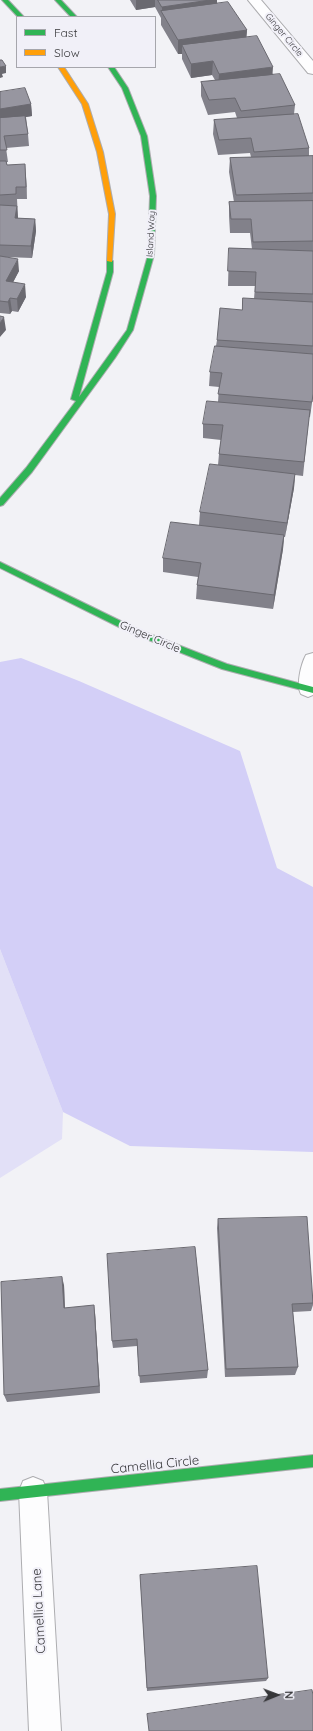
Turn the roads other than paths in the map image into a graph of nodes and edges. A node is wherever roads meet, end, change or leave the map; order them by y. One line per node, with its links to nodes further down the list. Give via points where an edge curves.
1 (5, 0): 4 (street)
2 (58, 0): 5 (street)
3 (254, 0): 8 (street, Ginger Circle)
4 (20, 16)
5 (73, 16)
6 (62, 68): 9 (street, Island Way, via 85,104 100,152 112,214 110,272)
7 (112, 68): 9 (street, Island Way, via 125,88 144,136 153,196 152,255 130,330 114,356)
8 (313, 70)
9 (72, 411): 10 (street, Island Way, via 29,470)
10 (0, 503)
11 (0, 565): 13 (street, Ginger Circle, via 134,631 225,667)
12 (313, 660): 13 (street, Ginger Circle)
13 (310, 689)
14 (313, 1462): 15 (street, Camellia Circle)
15 (33, 1491): 16 (street, Camellia Circle); 17 (street, Camellia Lane)
16 (0, 1495)
17 (45, 1731)

